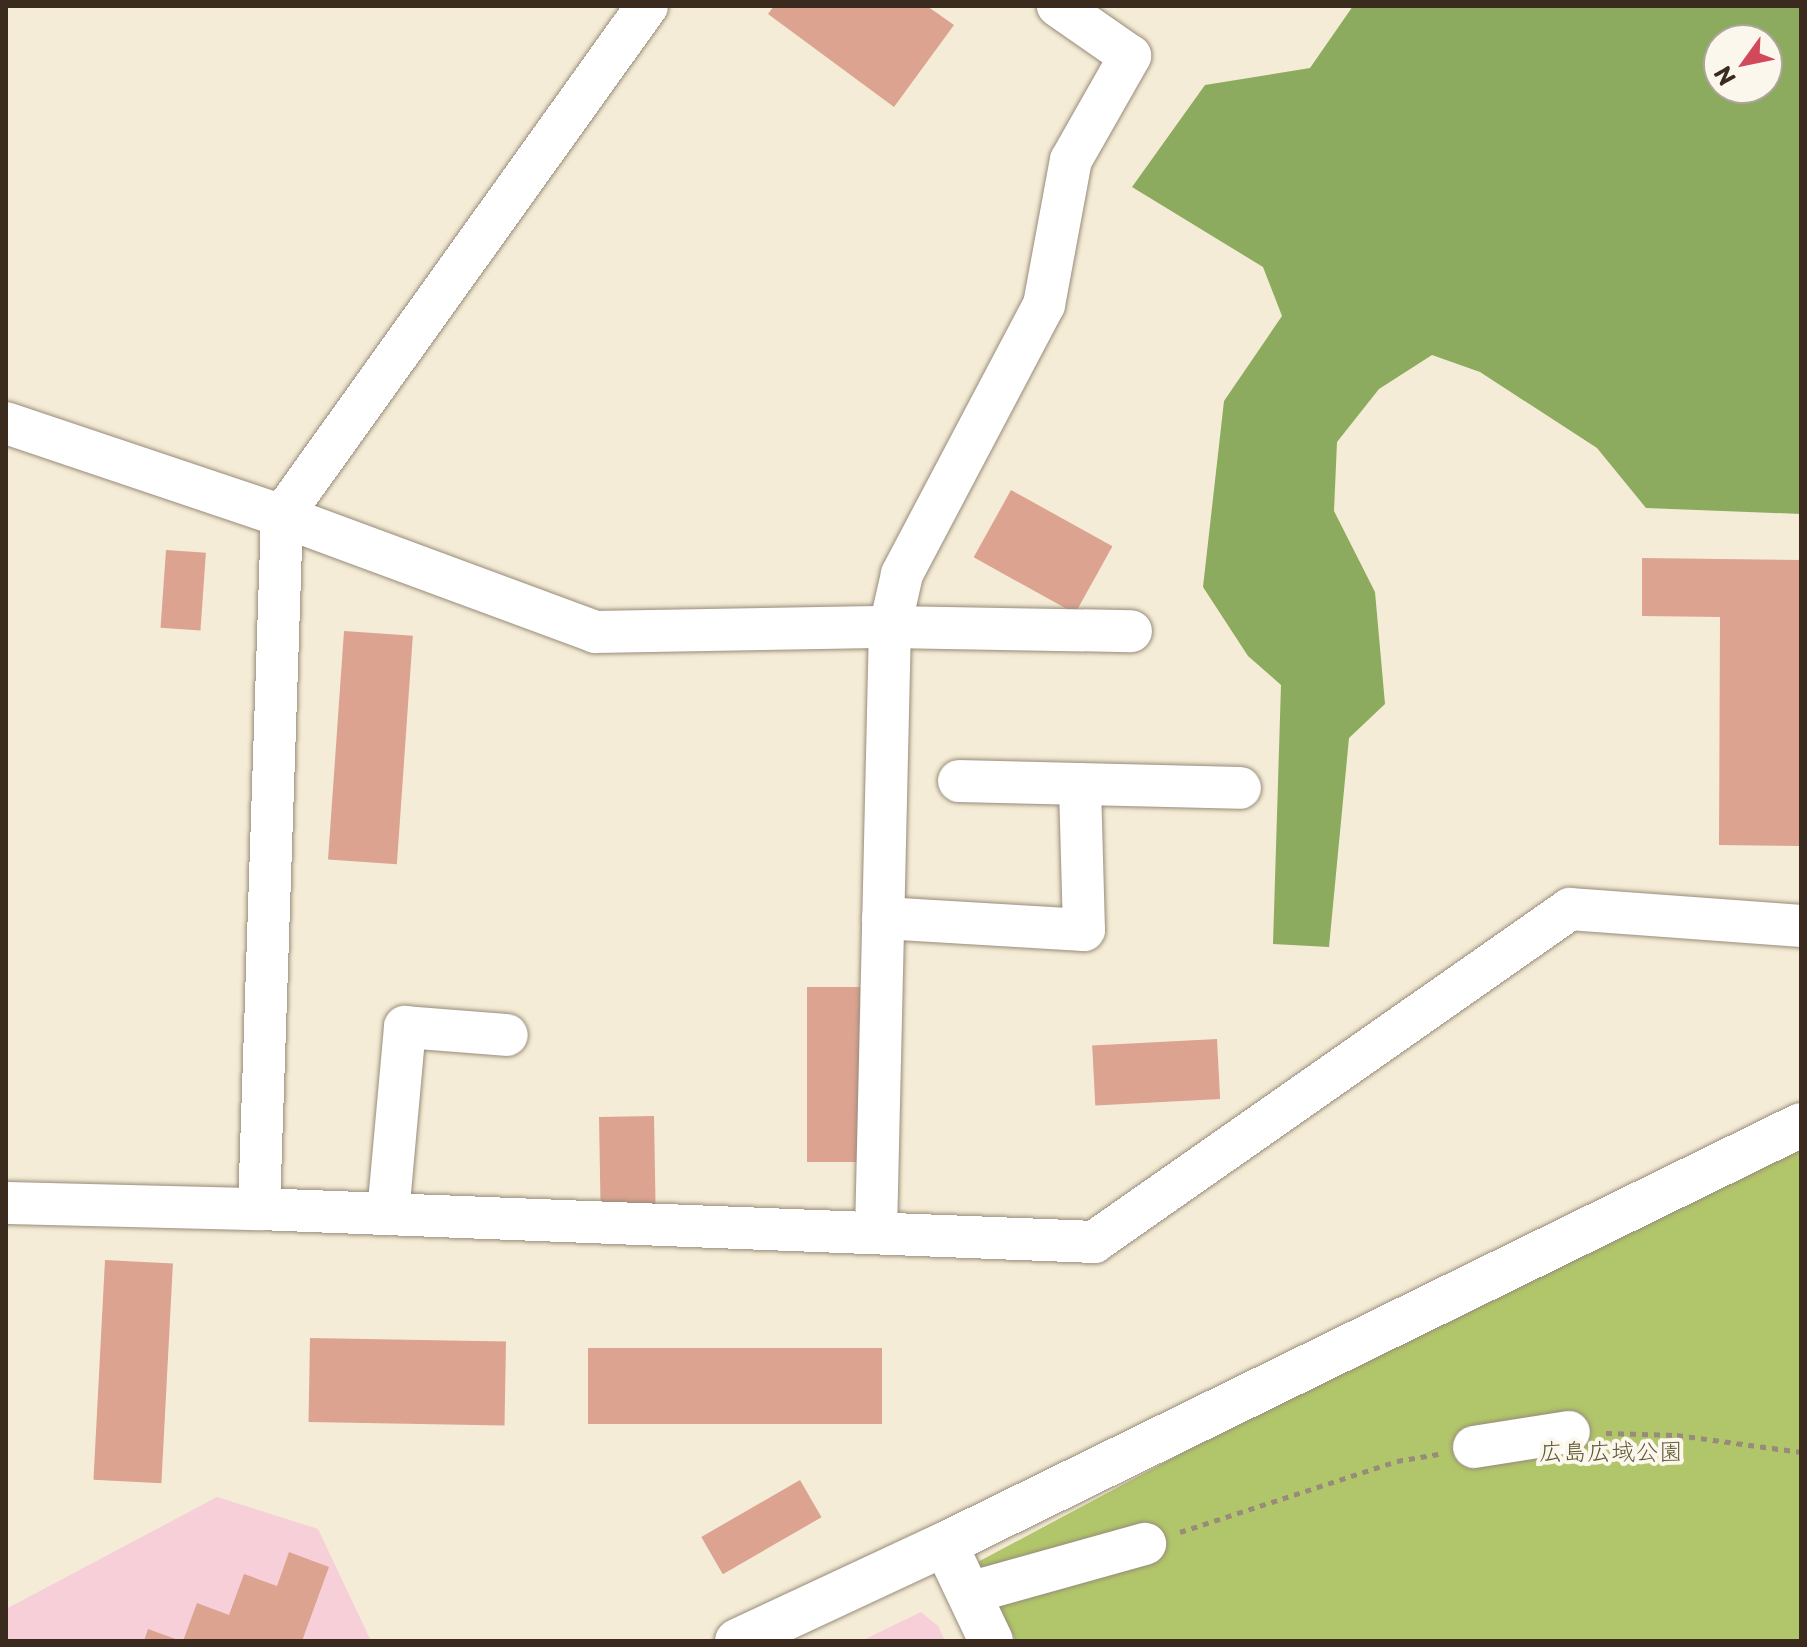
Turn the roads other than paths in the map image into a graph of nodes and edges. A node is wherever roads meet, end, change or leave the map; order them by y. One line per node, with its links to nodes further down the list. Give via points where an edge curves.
1 (1058, 6): 5 (street, via 1130,56 1071,160 1044,305 902,574)
2 (637, 10): 4 (street)
3 (6, 423): 4 (street)
4 (282, 516): 5 (street, via 595,632); 15 (street)
5 (890, 627): 6 (street); 10 (street)
6 (1131, 631)
7 (959, 781): 8 (street)
8 (1080, 784): 9 (street); 10 (street, via 1084,930)
9 (1240, 788)
10 (883, 918): 17 (street)
11 (1801, 926): 17 (street, via 1570,909 1094,1242)
12 (507, 1035): 16 (street, via 405,1027)
13 (1801, 1125): 20 (street)
14 (6, 1203): 15 (street)
15 (259, 1209): 16 (street)
16 (388, 1214): 17 (street)
17 (876, 1233)
18 (1569, 1432): 19 (street)
19 (1474, 1447)
20 (945, 1544): 22 (street); 23 (street)
21 (1145, 1544): 22 (street)
22 (969, 1593): 24 (street)
23 (737, 1641)
24 (991, 1641)

